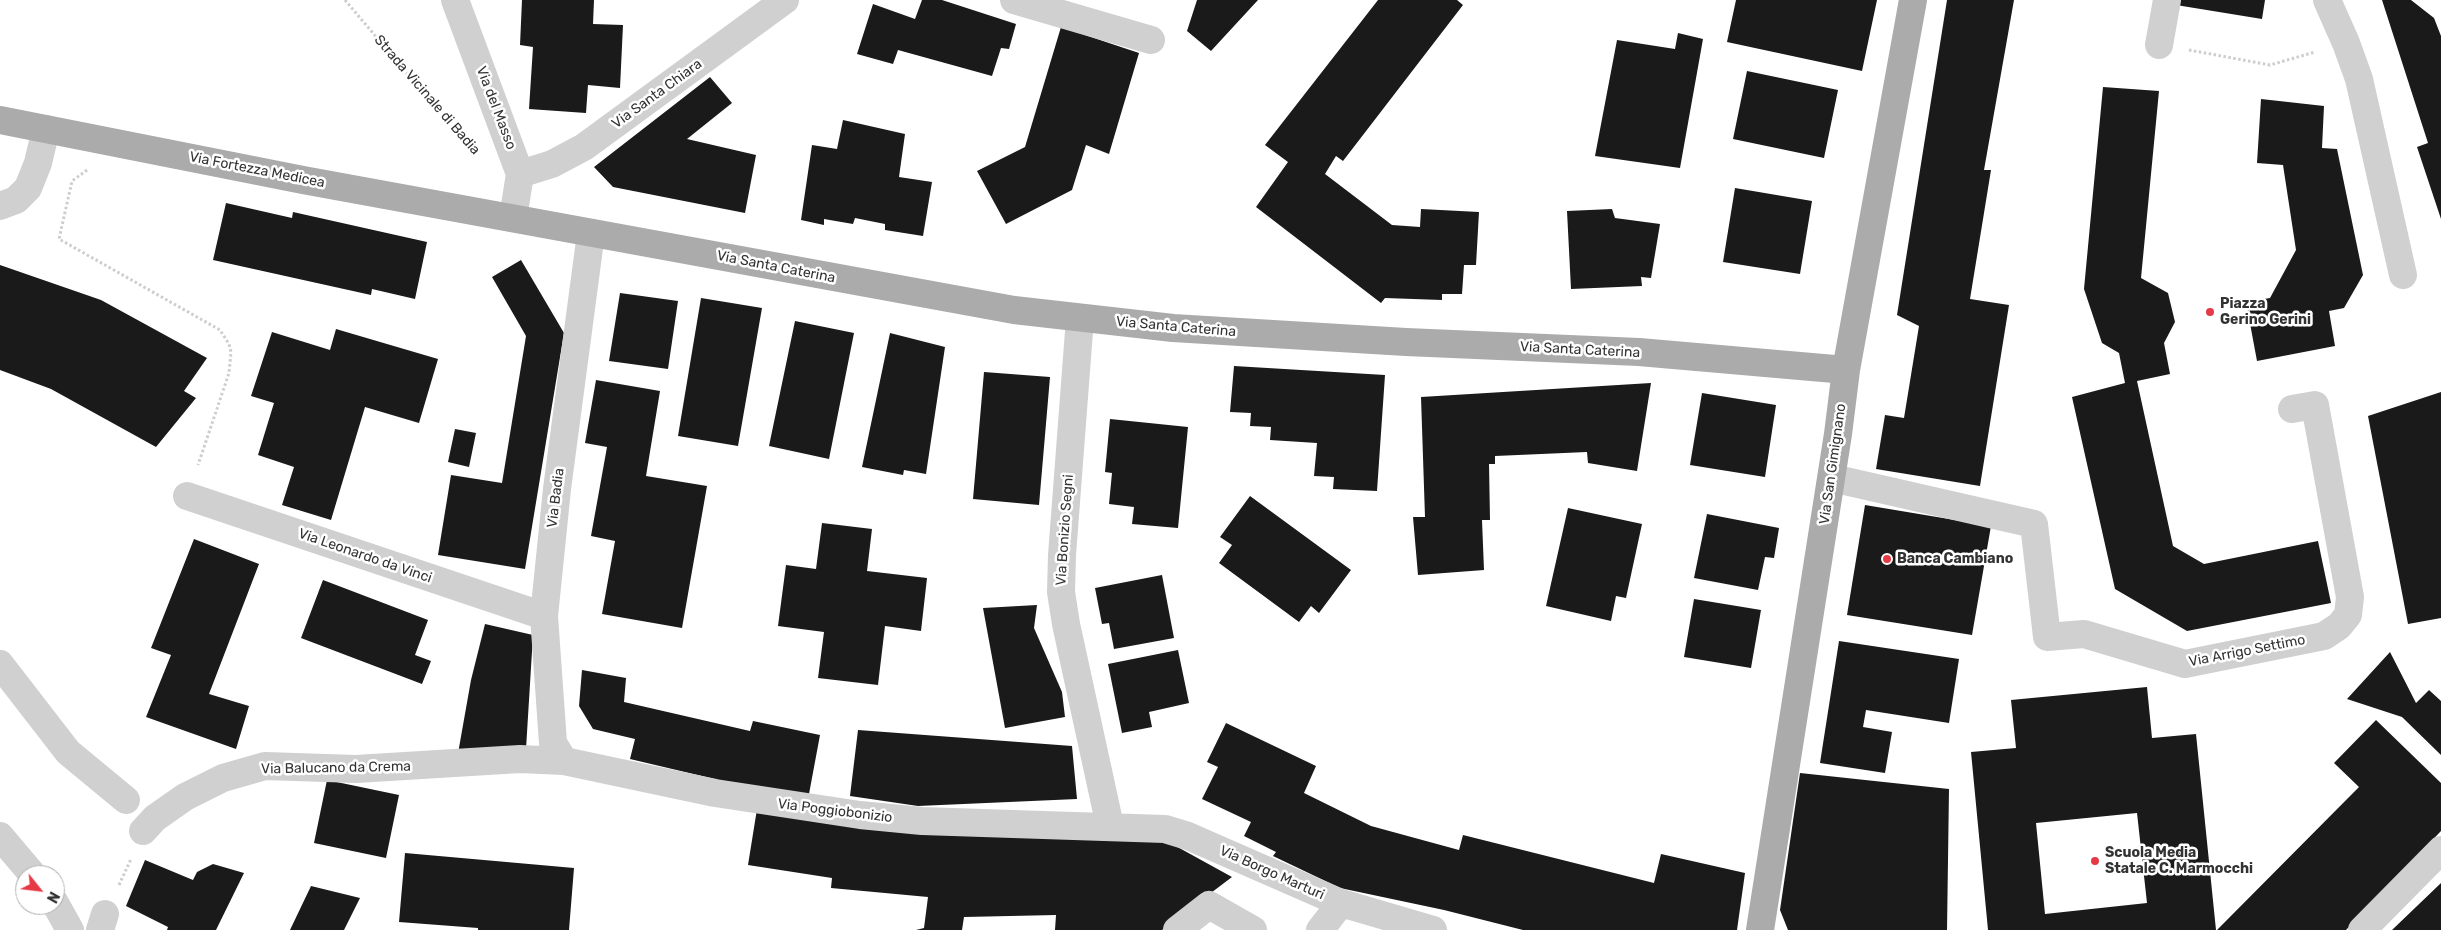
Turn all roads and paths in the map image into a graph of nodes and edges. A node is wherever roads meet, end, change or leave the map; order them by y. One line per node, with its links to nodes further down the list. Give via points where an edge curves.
1 (344, 0): 14 (path, Strada Vicinale di Badia, via 465,142 499,168)
2 (455, 0): 14 (street, Via del Masso)
3 (786, 0): 14 (street, Via Santa Chiara, via 584,147 552,164)
4 (1014, 0): 8 (street)
5 (1913, 0): 20 (main road, Via San Gimignano)
6 (2167, 0): 10 (street)
7 (2327, 0): 9 (street)
8 (1150, 40)
9 (2346, 43): 10 (path, via 2270,65); 18 (street, via 2359,79)
10 (2159, 44)
11 (0, 120): 12 (main road, Via Fortezza Medicea)
12 (46, 129): 15 (street, via 28,188 16,200); 16 (main road, Via Fortezza Medicea)
13 (93, 166): 23 (path, via 72,181 59,239 220,330 232,352 229,373)
14 (520, 174): 16 (street, Via del Masso)
15 (0, 206)
16 (514, 218): 17 (main road, Via Santa Caterina)
17 (591, 233): 19 (main road, Via Santa Caterina, via 950,300); 24 (street, Via Badia)
18 (2403, 275)
19 (1080, 318): 20 (main road, Via Santa Caterina, via 1238,332 1638,352); 28 (street, Via Bonizio Segni, via 1061,592)
20 (1846, 370): 22 (main road, Via San Gimignano)
21 (2292, 409): 22 (street, Via Arrigo Settimo, via 2315,405 2350,597 2348,615 2324,636 2185,664 2084,634 2047,638 2034,524)
22 (1832, 478): 41 (main road, Via San Gimignano)
23 (187, 496): 24 (street, Via Leonardo da Vinci)
24 (544, 616): 26 (street, Via Badia, via 552,737 556,751)
25 (0, 664): 27 (street, via 68,752)
26 (564, 760): 28 (street, Via Poggiobonizio, via 716,793 860,815 922,821); 29 (street, Via Balucano da Crema, via 520,759 356,769 259,767 224,778 184,797)
27 (126, 800)
28 (1110, 826): 33 (street, Via Borgo Marturi, via 1174,831)
29 (143, 831): 35 (path)
30 (0, 836): 32 (street)
31 (2441, 850): 42 (street)
32 (25, 865)
33 (1341, 903): 39 (street); 40 (street, Via Borgo Marturi)
34 (62, 915): 36 (street)
35 (103, 922)
36 (70, 930)
37 (1177, 930): 38 (street, via 1209,905)
38 (1253, 930)
39 (1320, 930)
40 (1433, 930)
41 (1760, 930)
42 (2362, 930)

